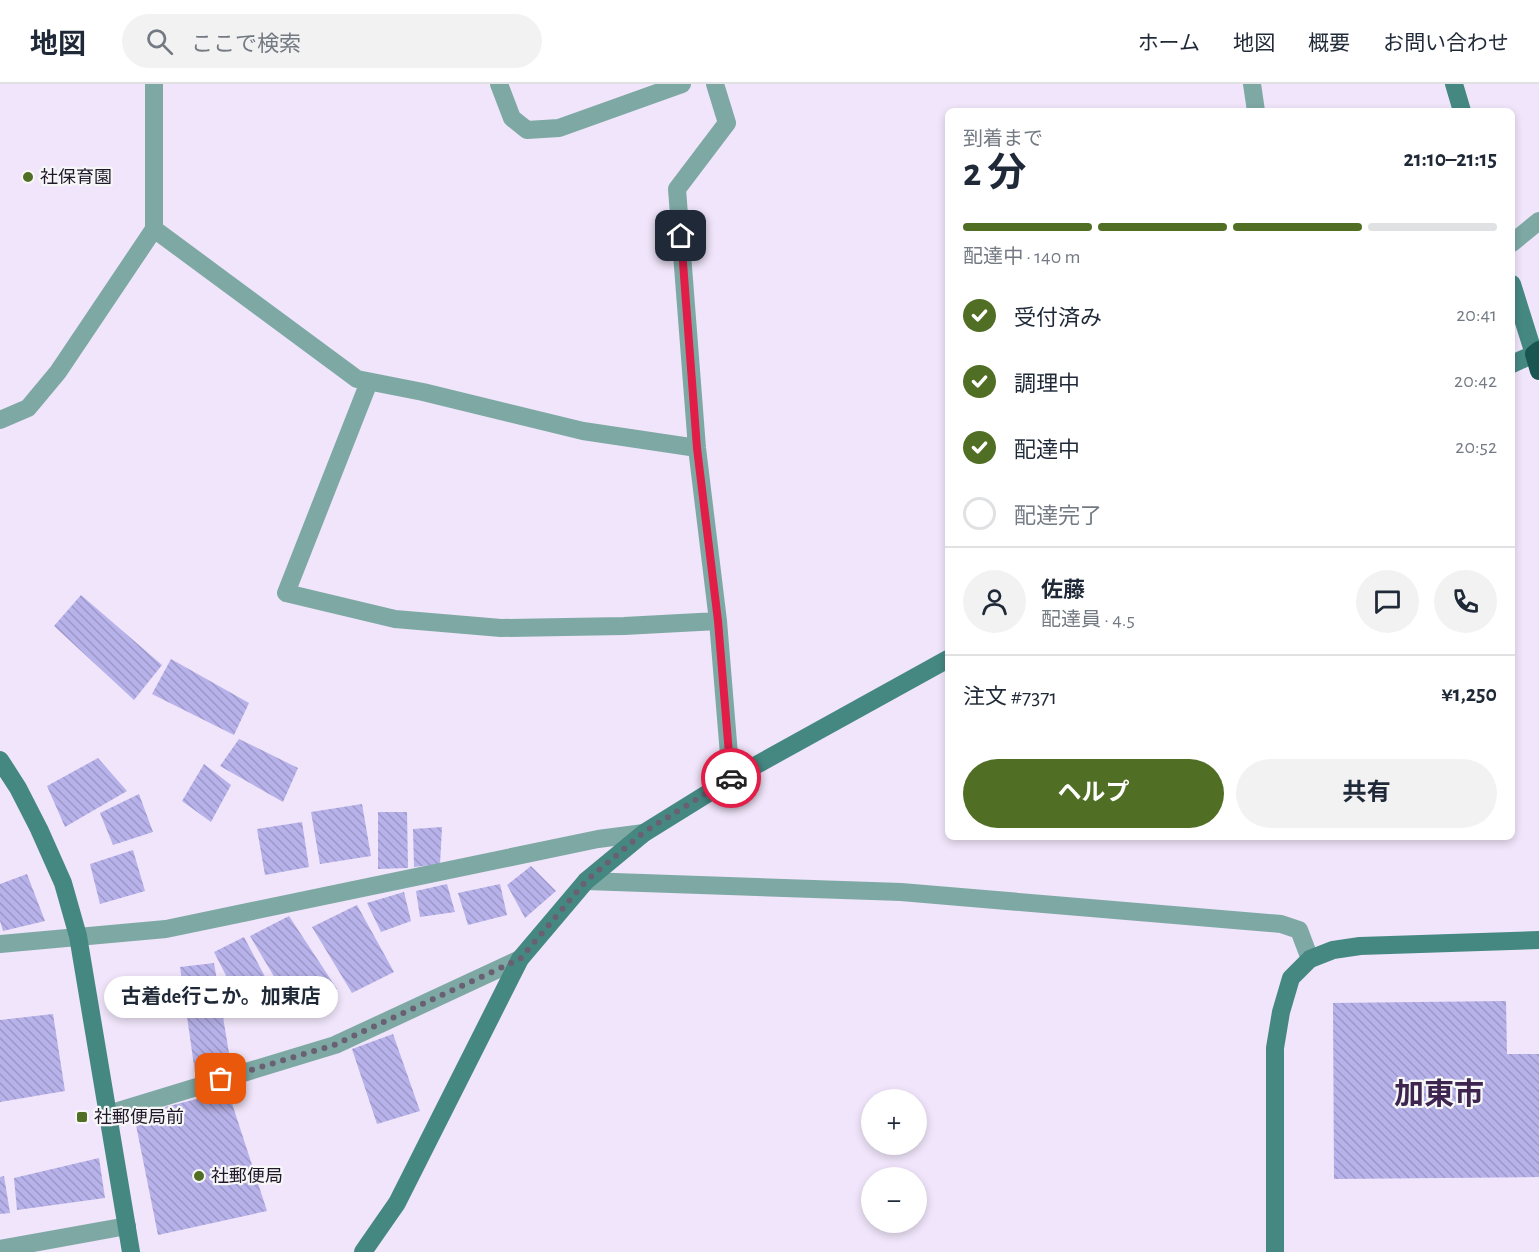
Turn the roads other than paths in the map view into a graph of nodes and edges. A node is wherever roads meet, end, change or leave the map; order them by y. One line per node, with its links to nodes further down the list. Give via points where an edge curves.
1 (154, 84): 10 (street)
2 (500, 84): 3 (street, via 512,118 527,130 559,128)
3 (682, 84)
4 (715, 84): 18 (street, via 726,123 677,189)
5 (1252, 84): 7 (street)
6 (1454, 84): 8 (street)
7 (1256, 108)
8 (1461, 108)
9 (1539, 221): 11 (street)
10 (154, 229): 16 (street, via 357,379); 17 (street, via 58,372 28,408)
11 (1515, 241)
12 (1515, 292): 13 (street)
13 (1536, 352): 14 (street); 15 (highway)
14 (1515, 362)
15 (1539, 372)
16 (369, 382): 18 (street, via 584,431); 19 (street, via 286,593 395,619 501,628)
17 (0, 420)
18 (697, 448): 19 (street)
19 (718, 621): 22 (street)
20 (945, 661): 22 (street)
21 (0, 759): 25 (street, via 63,883)
22 (731, 779): 23 (street)
23 (644, 832): 24 (street); 25 (street, via 166,929)
24 (586, 881): 28 (street); 29 (street, via 901,892 1281,924 1299,930)
25 (78, 936): 27 (street); 30 (street)
26 (1539, 940): 29 (street, via 1360,946)
27 (0, 944)
28 (520, 959): 30 (street, via 334,1045); 34 (street, via 397,1203)
29 (1310, 959): 35 (street, via 1291,978 1275,1048)
30 (108, 1114): 31 (street)
31 (127, 1226): 32 (street); 33 (street)
32 (0, 1249)
33 (131, 1252)
34 (363, 1252)
35 (1275, 1252)

